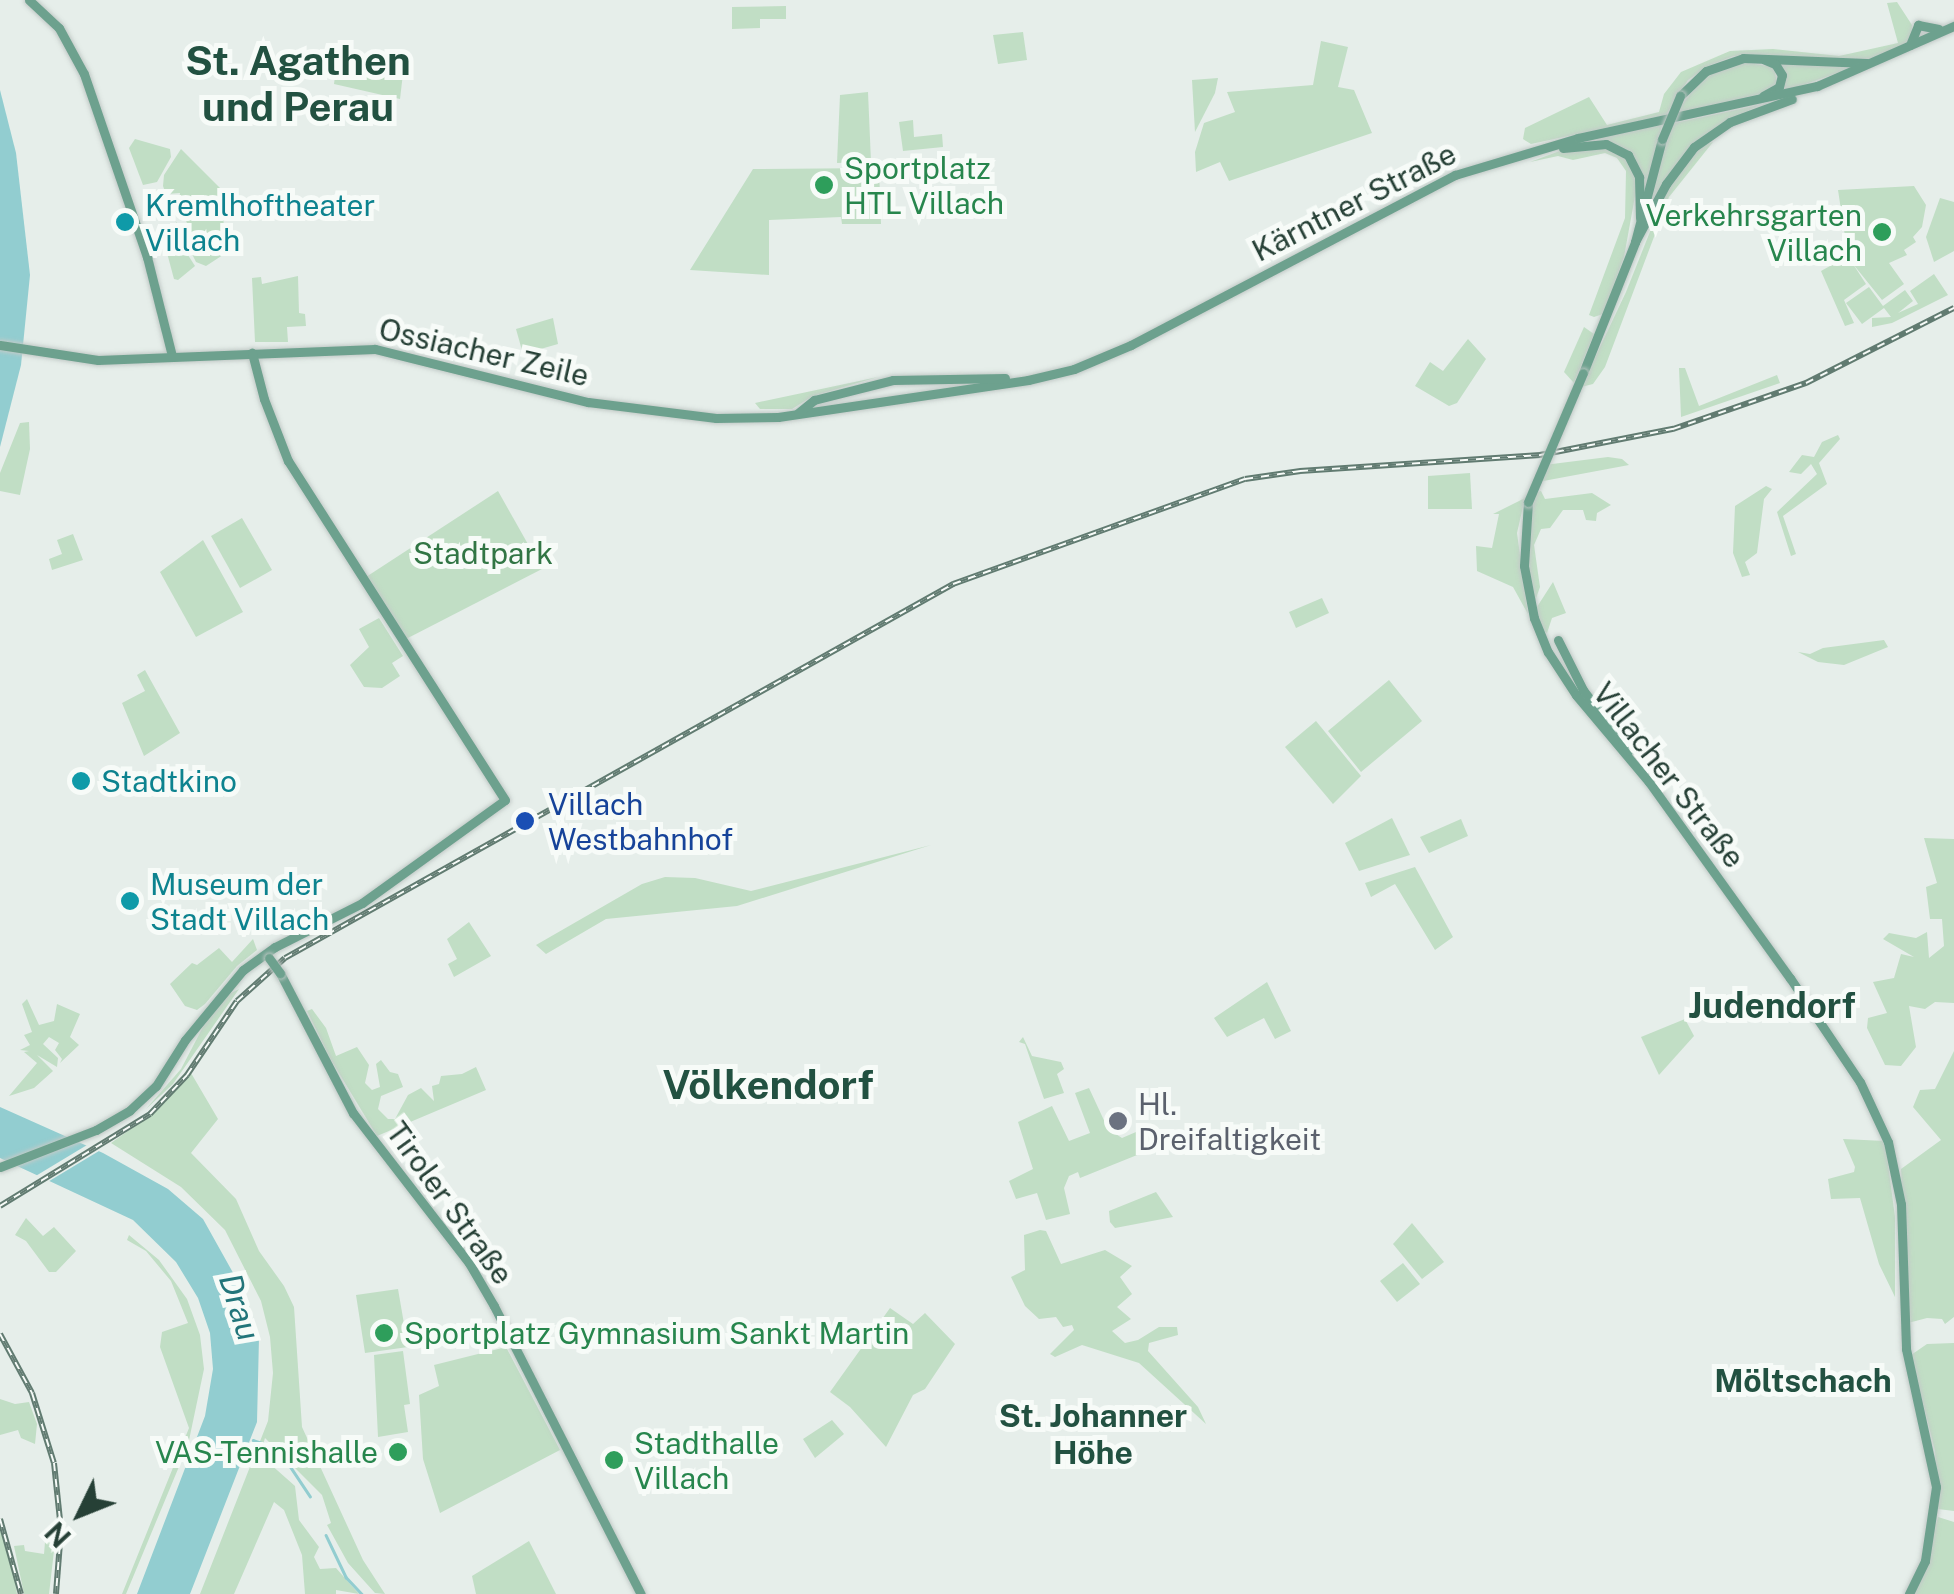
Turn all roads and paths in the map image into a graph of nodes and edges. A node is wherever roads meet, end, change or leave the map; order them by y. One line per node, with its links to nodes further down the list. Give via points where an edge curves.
1 (30, 0): 13 (main road, via 59,28 84,74 147,256)
2 (1951, 27): 3 (main road, Kärntner Straße); 3 (main road, via 1918,25)
3 (1905, 50): 5 (main road, Kärntner Straße)
4 (1752, 58): 5 (main road); 7 (main road, via 1775,64 1781,80 1768,94); 9 (main road, Villacher Straße, bridge, via 1717,65 1680,96)
5 (1880, 62): 6 (main road, Kärntner Straße)
6 (1817, 86): 7 (main road, Kärntner Straße); 10 (main road, via 1706,137 1676,169)
7 (1736, 106): 8 (main road, Kärntner Straße)
8 (1549, 146): 9 (main road, via 1606,144 1621,150 1640,177); 14 (main road, Kärntner Straße, via 1455,175 1131,345)
9 (1641, 220): 10 (main road, Villacher Straße)
10 (1636, 242): 19 (main road, Villacher Straße, bridge, via 1528,502 1524,566 1548,652)
11 (0, 345): 13 (main road, Ossiacher Zeile, via 98,360)
12 (252, 353): 13 (main road, Ossiacher Zeile); 16 (main road, Ossiacher Zeile, via 383,350 588,402 716,418); 21 (main road, via 288,461 505,800 362,903)
13 (172, 356)
14 (1028, 380): 15 (main road, Kärntner Straße); 15 (main road, via 893,380 814,400)
15 (796, 415): 16 (main road, Kärntner Straße)
16 (778, 417)
17 (1558, 640): 20 (main road, via 1582,688)
18 (1615, 751): 19 (main road)
19 (1633, 763): 20 (main road, Villacher Straße)
20 (1649, 782): 24 (main road, Villacher Straße, via 1837,1046 1888,1142 1901,1204 1906,1350 1936,1487 1925,1556)
21 (268, 955): 22 (main road, via 226,987 151,1092 96,1130); 23 (main road, Tiroler Straße, bridge, via 353,1113 494,1306)
22 (0, 1167)
23 (642, 1594)
24 (1906, 1594)

